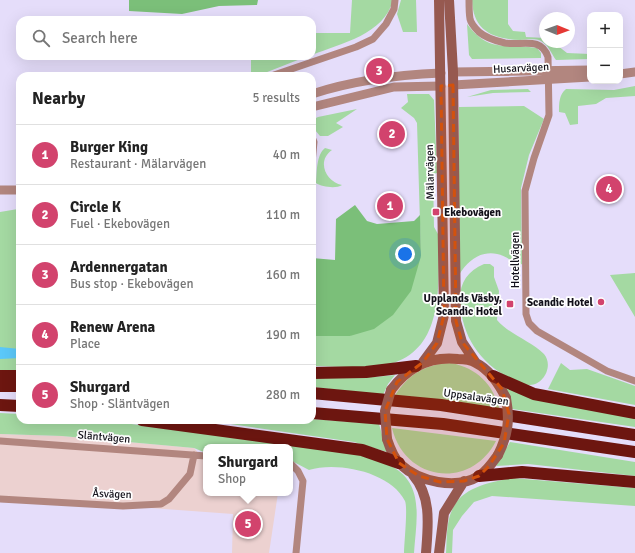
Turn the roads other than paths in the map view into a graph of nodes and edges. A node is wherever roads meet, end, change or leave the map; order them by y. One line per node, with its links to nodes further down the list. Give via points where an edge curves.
1 (395, 0): 7 (street, via 394,9 386,24 372,39)
2 (439, 0): 10 (main road, Mälarvägen)
3 (449, 0): 8 (main road)
4 (469, 0): 12 (street, Hotellvägen, via 473,26 488,38 505,43 532,43 541,46 546,50 548,57)
5 (587, 70): 12 (street, Husarvägen)
6 (623, 70): 9 (street)
7 (294, 72)
8 (453, 72): 10 (main road); 12 (street, Husarvägen); 14 (main road)
9 (633, 72): 11 (street)
10 (441, 73): 15 (main road, Mälarvägen); 16 (street, via 363,80)
11 (623, 74)
12 (549, 75): 13 (street, Husarvägen); 14 (street, Husarvägen); 26 (street, Hotellvägen, via 549,115 525,191 526,314 529,323 537,331 607,371)
13 (587, 77)
14 (453, 85): 15 (main road); 20 (main road, via 456,321 462,342)
15 (441, 86): 17 (street, via 394,88); 21 (main road, Mälarvägen, via 444,315 437,342)
16 (316, 93)
17 (316, 106)
18 (0, 190): 19 (street)
19 (16, 190)
20 (476, 363): 21 (main road, via 451,358); 25 (main road)
21 (419, 364): 22 (highway, via 366,372); 42 (main road, bridge, via 402,376 391,390 385,411 387,439)
22 (316, 373)
23 (0, 376): 24 (highway)
24 (16, 376)
25 (493, 376): 35 (highway, via 534,394); 45 (main road, bridge, via 506,398 508,430 498,455)
26 (635, 381)
27 (0, 386): 28 (highway)
28 (16, 386)
29 (316, 393): 37 (highway, Uppsalavägen, via 441,405)
30 (0, 400): 31 (highway)
31 (16, 400)
32 (0, 405): 33 (highway)
33 (16, 406)
34 (316, 413): 39 (highway, via 443,424)
35 (635, 413)
36 (171, 424): 42 (highway, via 362,450)
37 (635, 435)
38 (0, 441): 40 (street, Släntvägen)
39 (635, 452)
40 (194, 455): 41 (street, Släntvägen); 48 (street, Åsvägen, via 190,474 170,499 161,504 123,506)
41 (203, 456)
42 (399, 463): 44 (main road)
43 (293, 466): 49 (street, via 303,481)
44 (409, 471): 46 (main road, via 434,481); 50 (main road, via 421,484 425,495 428,512)
45 (479, 476): 46 (main road); 47 (highway, via 522,472)
46 (464, 481): 51 (main road, via 444,513)
47 (635, 482)
48 (0, 499)
49 (296, 553)
50 (426, 553)
51 (439, 553)

